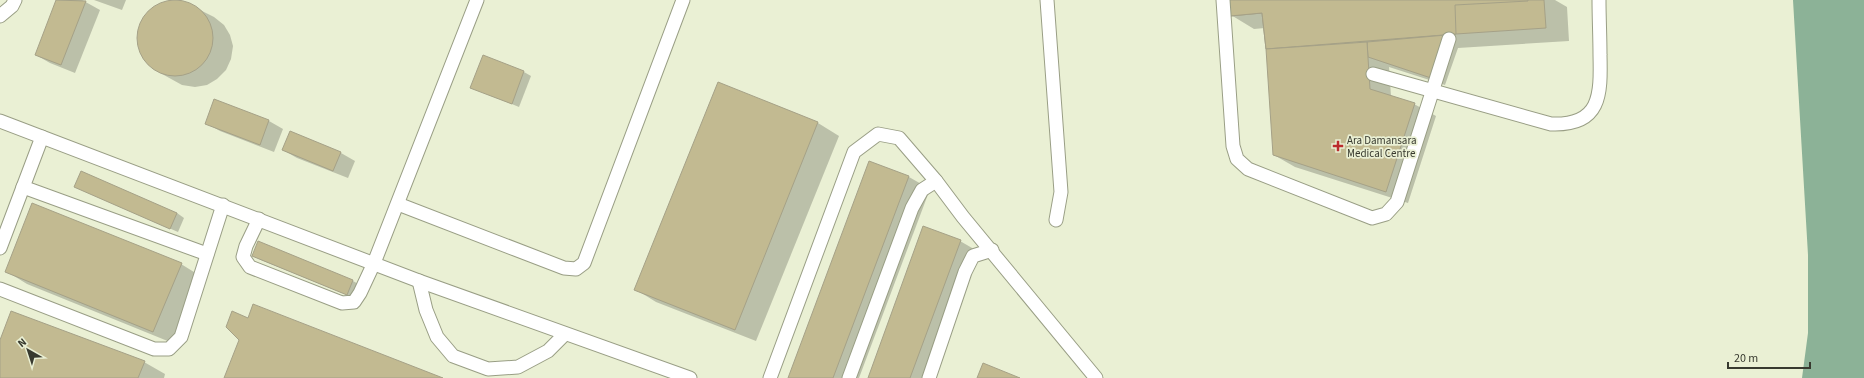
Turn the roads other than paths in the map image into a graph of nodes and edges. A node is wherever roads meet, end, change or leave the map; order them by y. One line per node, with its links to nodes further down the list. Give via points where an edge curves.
1 (15, 0): 7 (lane)
2 (477, 0): 15 (lane)
3 (683, 0): 15 (lane, via 584,263 576,269 564,268)
4 (1047, 0): 18 (lane, via 1061,192)
5 (1223, 0): 10 (lane, via 1233,146 1237,159 1248,169 1372,218 1386,214 1397,202)
6 (1599, 0): 10 (lane, via 1601,83 1598,98 1591,111 1580,120 1566,125 1551,124)
7 (0, 16)
8 (1449, 39): 10 (lane)
9 (1373, 74): 10 (lane)
10 (1432, 92)
11 (0, 121): 12 (lane)
12 (42, 137): 14 (lane); 16 (lane)
13 (936, 182): 20 (lane); 27 (lane, via 899,138 878,134 854,152); 28 (lane, via 922,190 912,208)
14 (23, 187): 19 (lane); 21 (lane)
15 (398, 204): 22 (lane)
16 (223, 205): 17 (lane); 21 (lane)
17 (259, 219): 22 (lane); 22 (lane, via 243,257 250,267 328,298 342,303 354,302)
18 (1056, 220)
19 (0, 248)
20 (992, 250): 29 (lane, via 973,256 965,272); 30 (lane)
21 (207, 254): 24 (lane, via 181,337 169,349 154,349)
22 (374, 263): 23 (lane)
23 (419, 281): 25 (lane); 25 (lane, via 426,310 437,337 454,356 488,369 518,367 548,351)
24 (0, 289)
25 (566, 334): 26 (lane)
26 (690, 378)
27 (770, 378)
28 (849, 378)
29 (929, 378)
30 (1096, 378)

